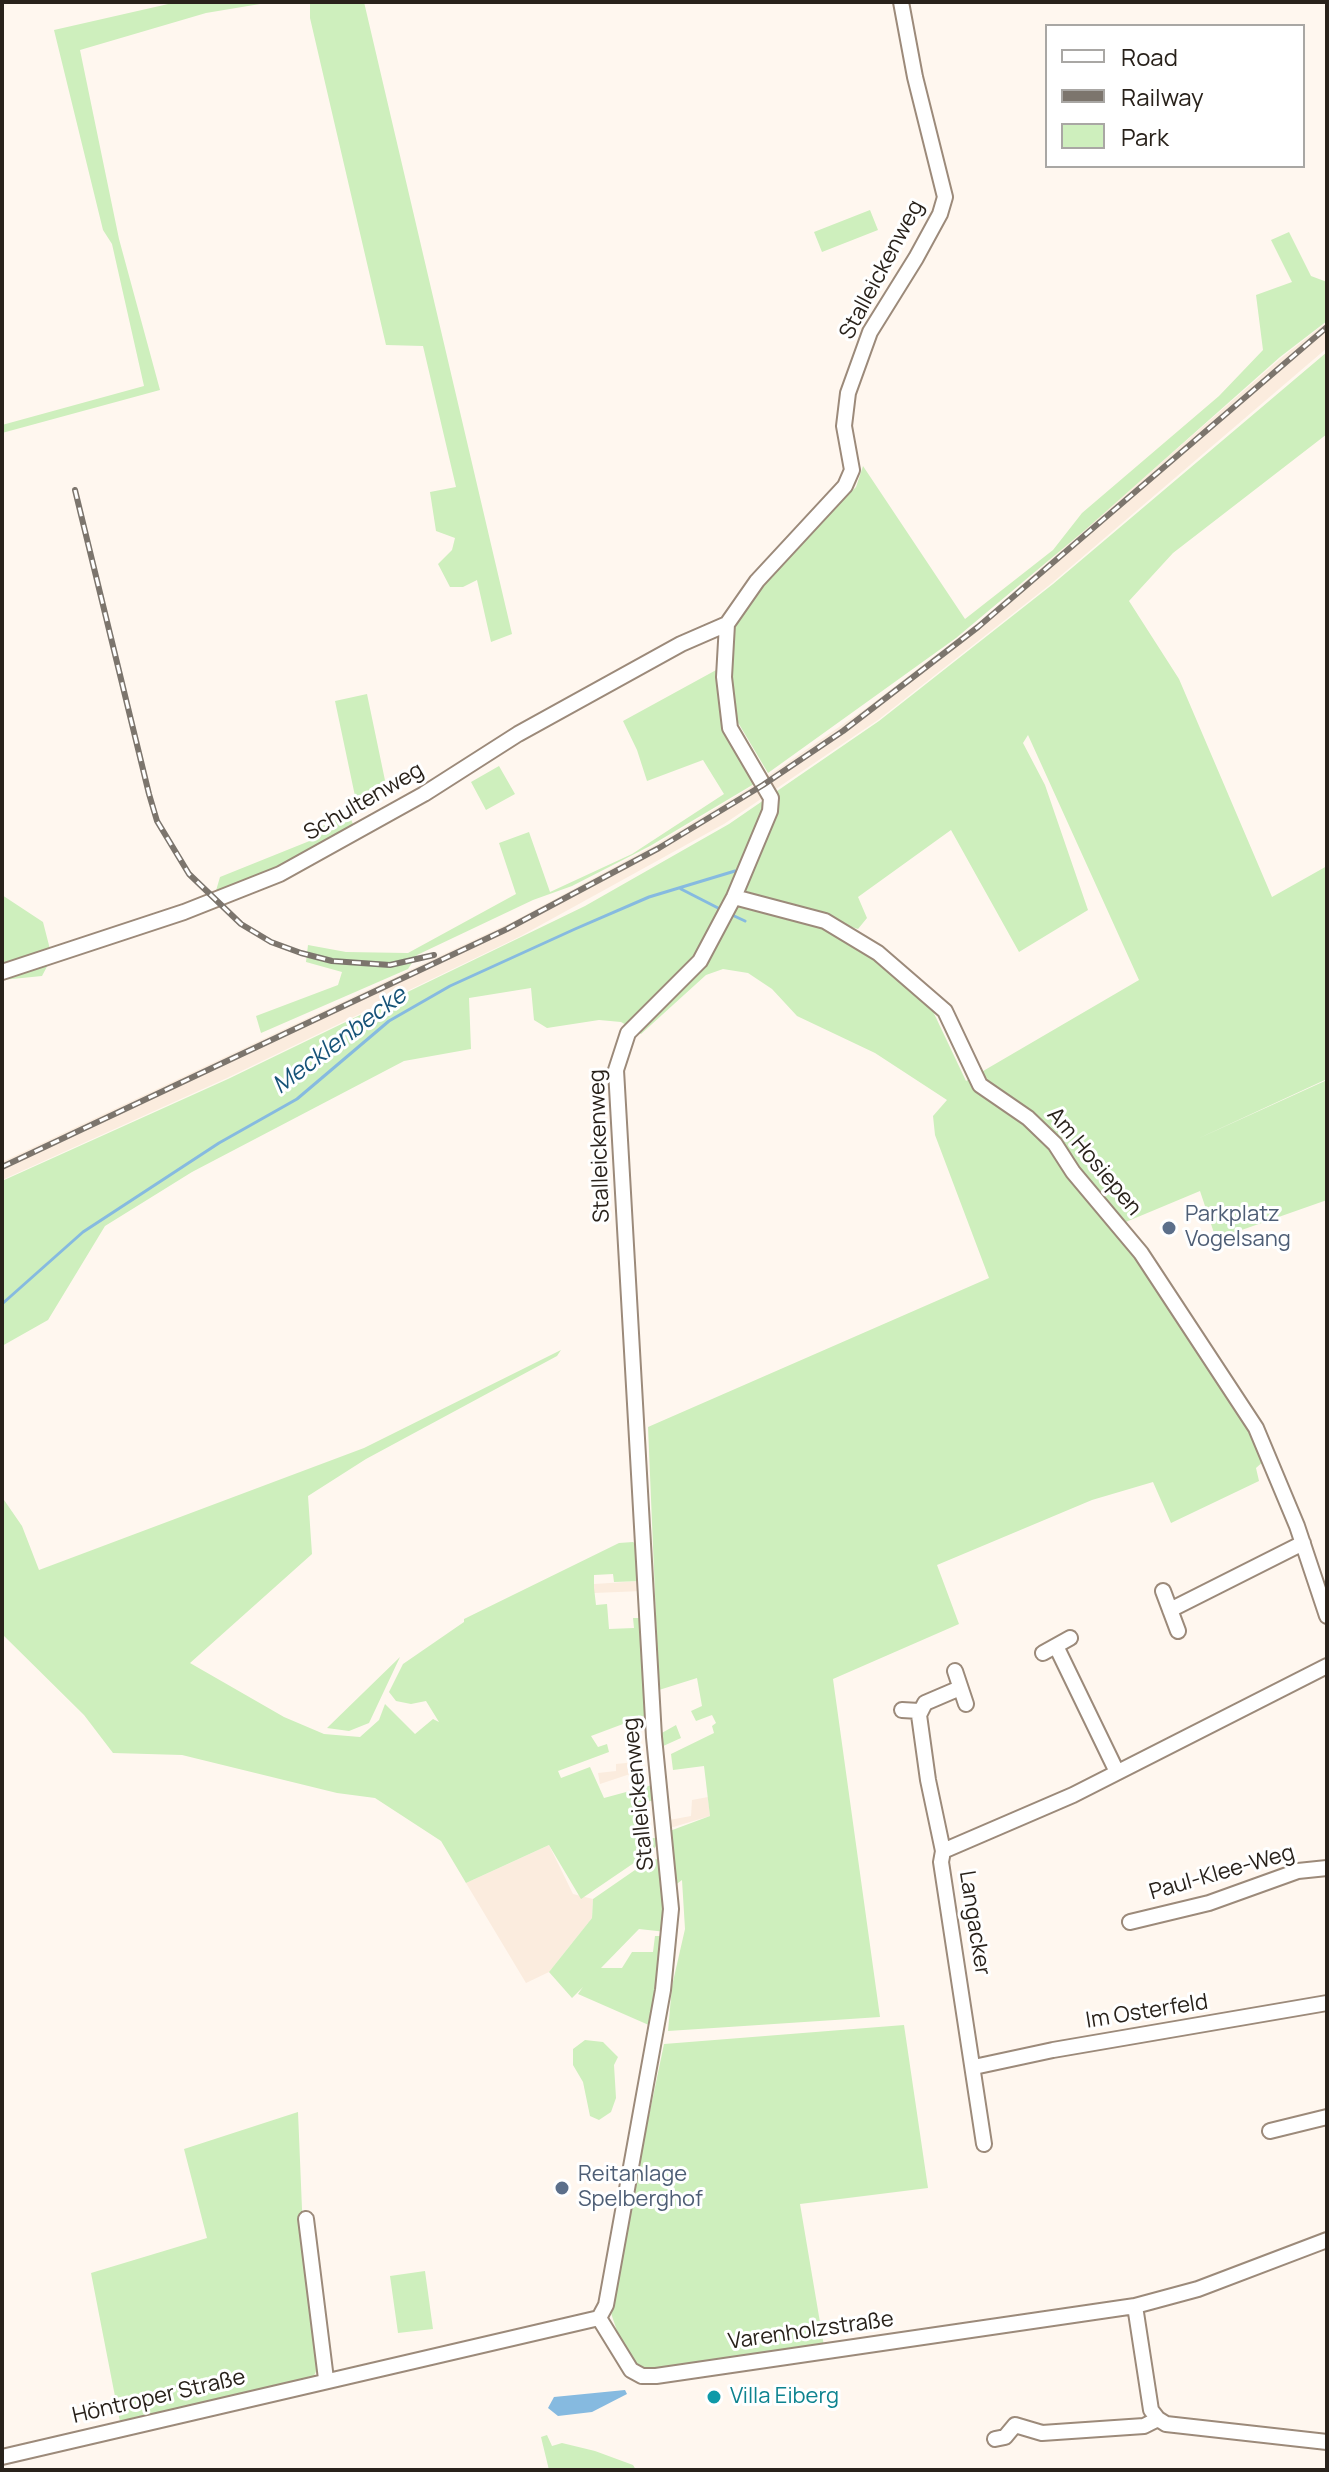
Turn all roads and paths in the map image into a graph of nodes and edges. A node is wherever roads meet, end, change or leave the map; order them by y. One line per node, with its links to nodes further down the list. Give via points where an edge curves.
1 (901, 2): 2 (street, Stalleickenweg, via 945,197 916,258 870,332 848,393 844,426 852,470 845,486 757,581)
2 (727, 624): 3 (street, Stalleickenweg, via 724,677 730,728 772,804); 4 (street, Schultenweg, via 518,734 424,794 280,874)
3 (729, 908): 5 (street, Am Hosiepen, via 825,921 878,953 934,998 980,1085 1044,1131 1141,1253 1256,1428); 29 (street, Stalleickenweg, via 700,961 628,1033 616,1070 653,1726 671,1909 663,1990 606,2305)
4 (2, 972)
5 (1303, 1543): 7 (street); 8 (street, Am Hosiepen)
6 (1163, 1591): 7 (street)
7 (1170, 1610): 9 (street)
8 (1327, 1616)
9 (1178, 1631)
10 (1056, 1646): 17 (street)
11 (1327, 1666): 17 (street, Langacker)
12 (955, 1671): 13 (street)
13 (960, 1688): 14 (street); 16 (street, via 925,1703)
14 (966, 1704)
15 (902, 1710): 16 (street)
16 (919, 1711): 18 (street)
17 (1117, 1772): 18 (street, Langacker)
18 (943, 1851): 22 (street, Langacker)
19 (1327, 1868): 20 (street, Paul-Klee-Weg, via 1298,1871 1231,1896)
20 (1130, 1922)
21 (1327, 2003): 22 (street, Im Osterfeld)
22 (974, 2067): 25 (street, Langacker)
23 (1327, 2117): 24 (street)
24 (1270, 2131)
25 (984, 2144)
26 (306, 2219): 30 (street)
27 (1327, 2240): 28 (street, Varenholzstraße, via 1198,2289)
28 (1135, 2306): 29 (street, Varenholzstraße, via 656,2376 631,2370); 31 (street, via 1151,2410)
29 (599, 2318): 30 (street)
30 (326, 2379): 34 (street, Höntroper Straße)
31 (1158, 2419): 32 (street, via 1144,2426 1042,2433 1015,2425 1005,2437); 33 (street)
32 (995, 2439)
33 (1327, 2442)
34 (2, 2457)

